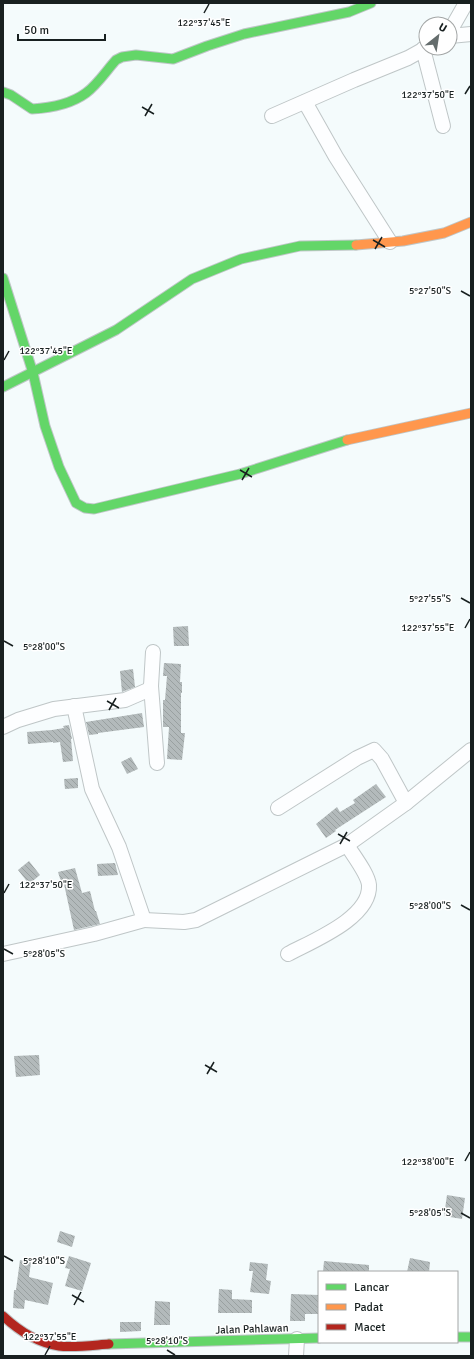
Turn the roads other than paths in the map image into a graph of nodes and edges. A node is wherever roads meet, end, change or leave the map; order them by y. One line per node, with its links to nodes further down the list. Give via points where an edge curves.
1 (371, 3): 8 (main road, via 349,12 244,34 173,59 140,54 121,57 87,92 63,104 32,109)
2 (466, 3): 3 (street)
3 (458, 17)
4 (471, 34): 5 (street)
5 (458, 35)
6 (418, 53): 9 (street)
7 (427, 56): 11 (street)
8 (3, 92)
9 (305, 102): 10 (street); 13 (street, via 336,157)
10 (272, 116)
11 (443, 126)
12 (471, 222): 13 (main road, via 444,233)
13 (390, 242): 15 (main road, via 300,246 241,259 192,280 116,330)
14 (3, 278): 15 (main road)
15 (33, 373): 16 (main road); 17 (main road, via 45,426 59,467 76,503 88,509 240,474 351,439)
16 (3, 387)
17 (471, 413)
18 (153, 652): 19 (street)
19 (151, 686): 20 (street, via 148,690 125,700); 23 (street)
20 (74, 706): 21 (street, via 54,708); 27 (street, via 92,789 119,847)
21 (3, 727)
22 (471, 750): 24 (street)
23 (157, 763)
24 (406, 804): 25 (street, via 382,759 374,750); 26 (street)
25 (278, 808)
26 (347, 844): 27 (street, via 196,920); 29 (street, via 369,885 363,904 357,913 338,927)
27 (144, 920): 28 (street)
28 (3, 954)
29 (288, 954)
30 (5, 1321): 34 (main road, Jalan Pahlawan, via 40,1341 60,1346)
31 (458, 1337): 32 (main road)
32 (471, 1337)
33 (318, 1338): 34 (main road, Jalan Pahlawan)
34 (297, 1339): 35 (street)
35 (296, 1356)

